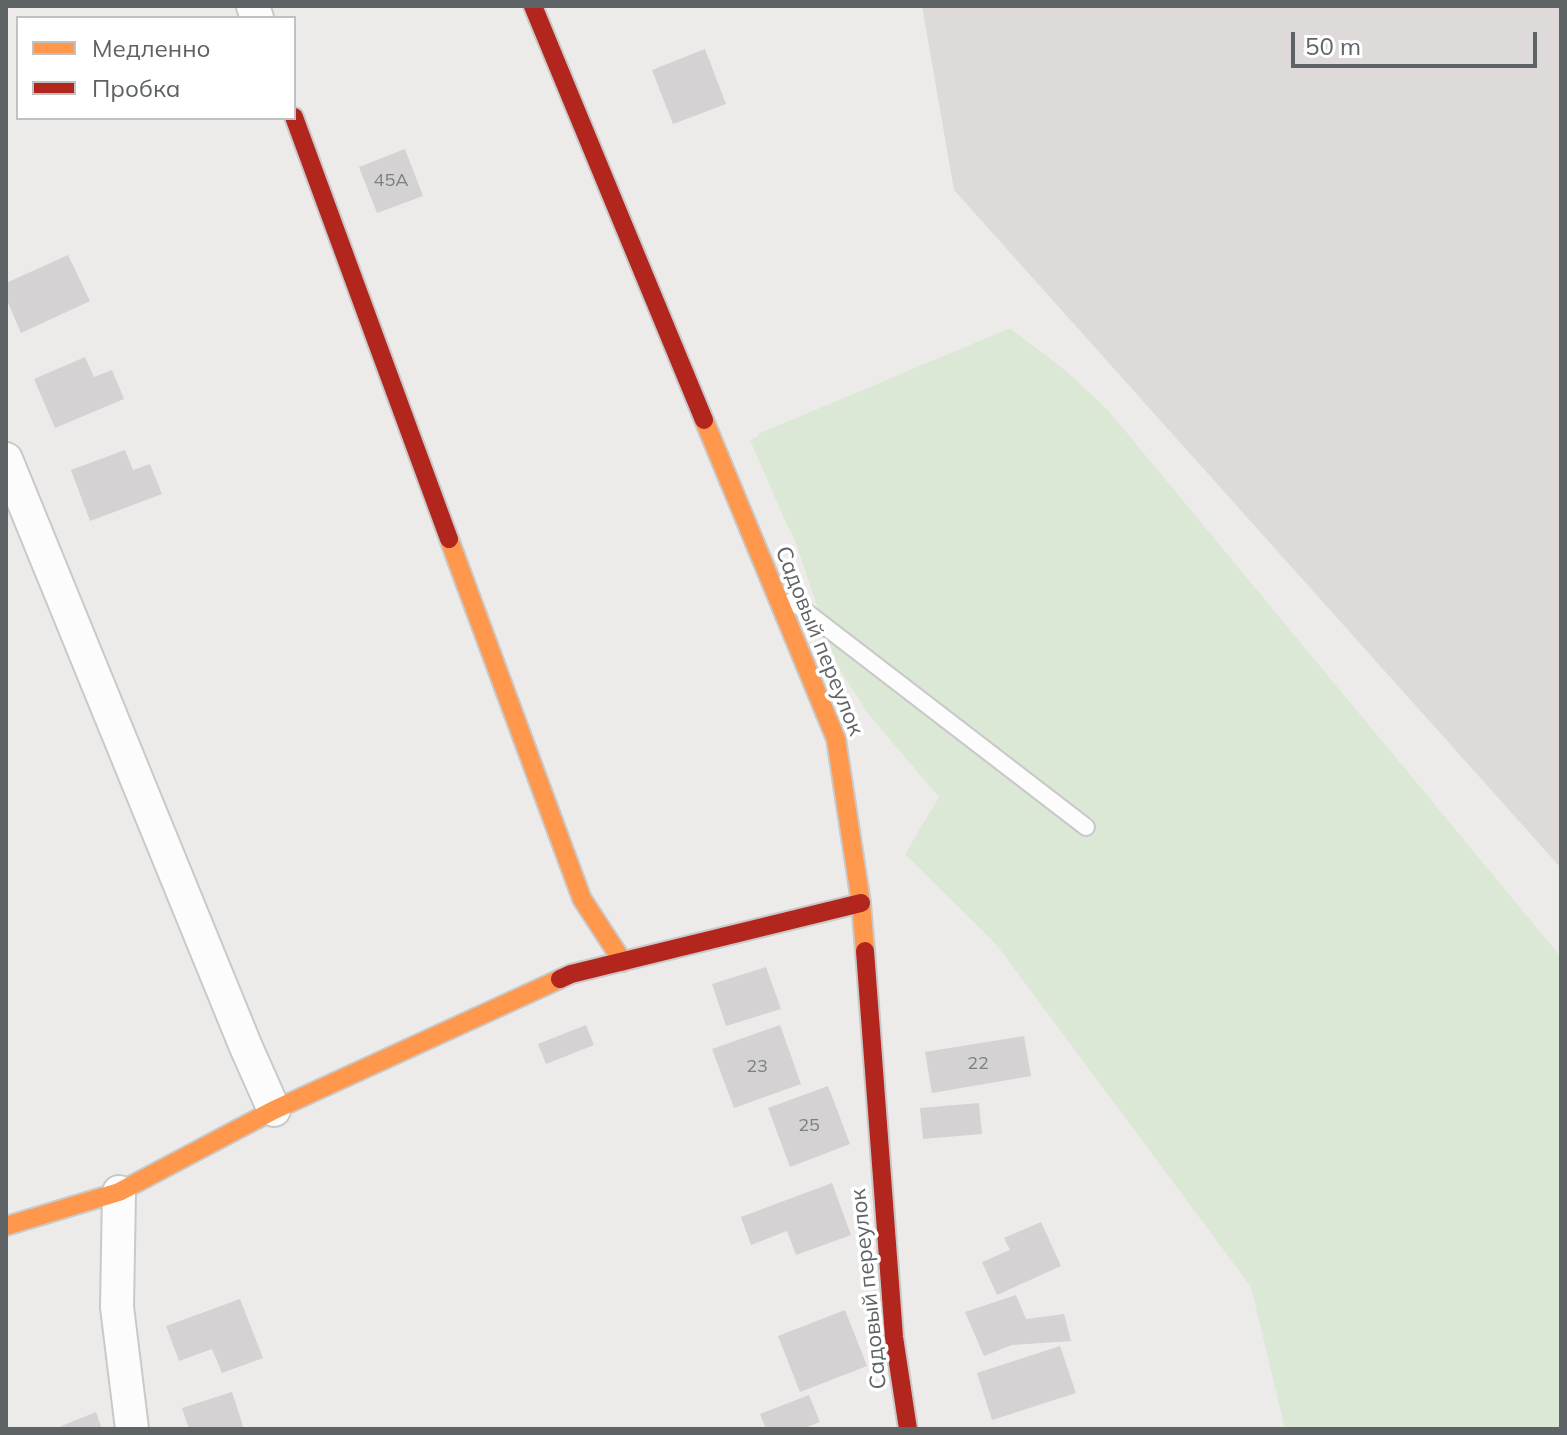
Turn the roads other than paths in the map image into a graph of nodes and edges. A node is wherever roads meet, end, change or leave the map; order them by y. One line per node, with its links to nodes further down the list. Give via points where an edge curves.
1 (533, 6): 4 (street, Садовый переулок)
2 (295, 120): 7 (street, via 582,899)
3 (6, 459): 8 (street)
4 (772, 586): 5 (lane); 6 (street, Садовый переулок, via 836,739)
5 (1086, 827)
6 (861, 903): 7 (street); 12 (street, Садовый переулок, via 894,1337)
7 (623, 962): 8 (street, via 571,974)
8 (274, 1110): 9 (street)
9 (119, 1192): 10 (street); 11 (street, via 117,1307)
10 (6, 1226)
11 (132, 1429)
12 (908, 1429)

